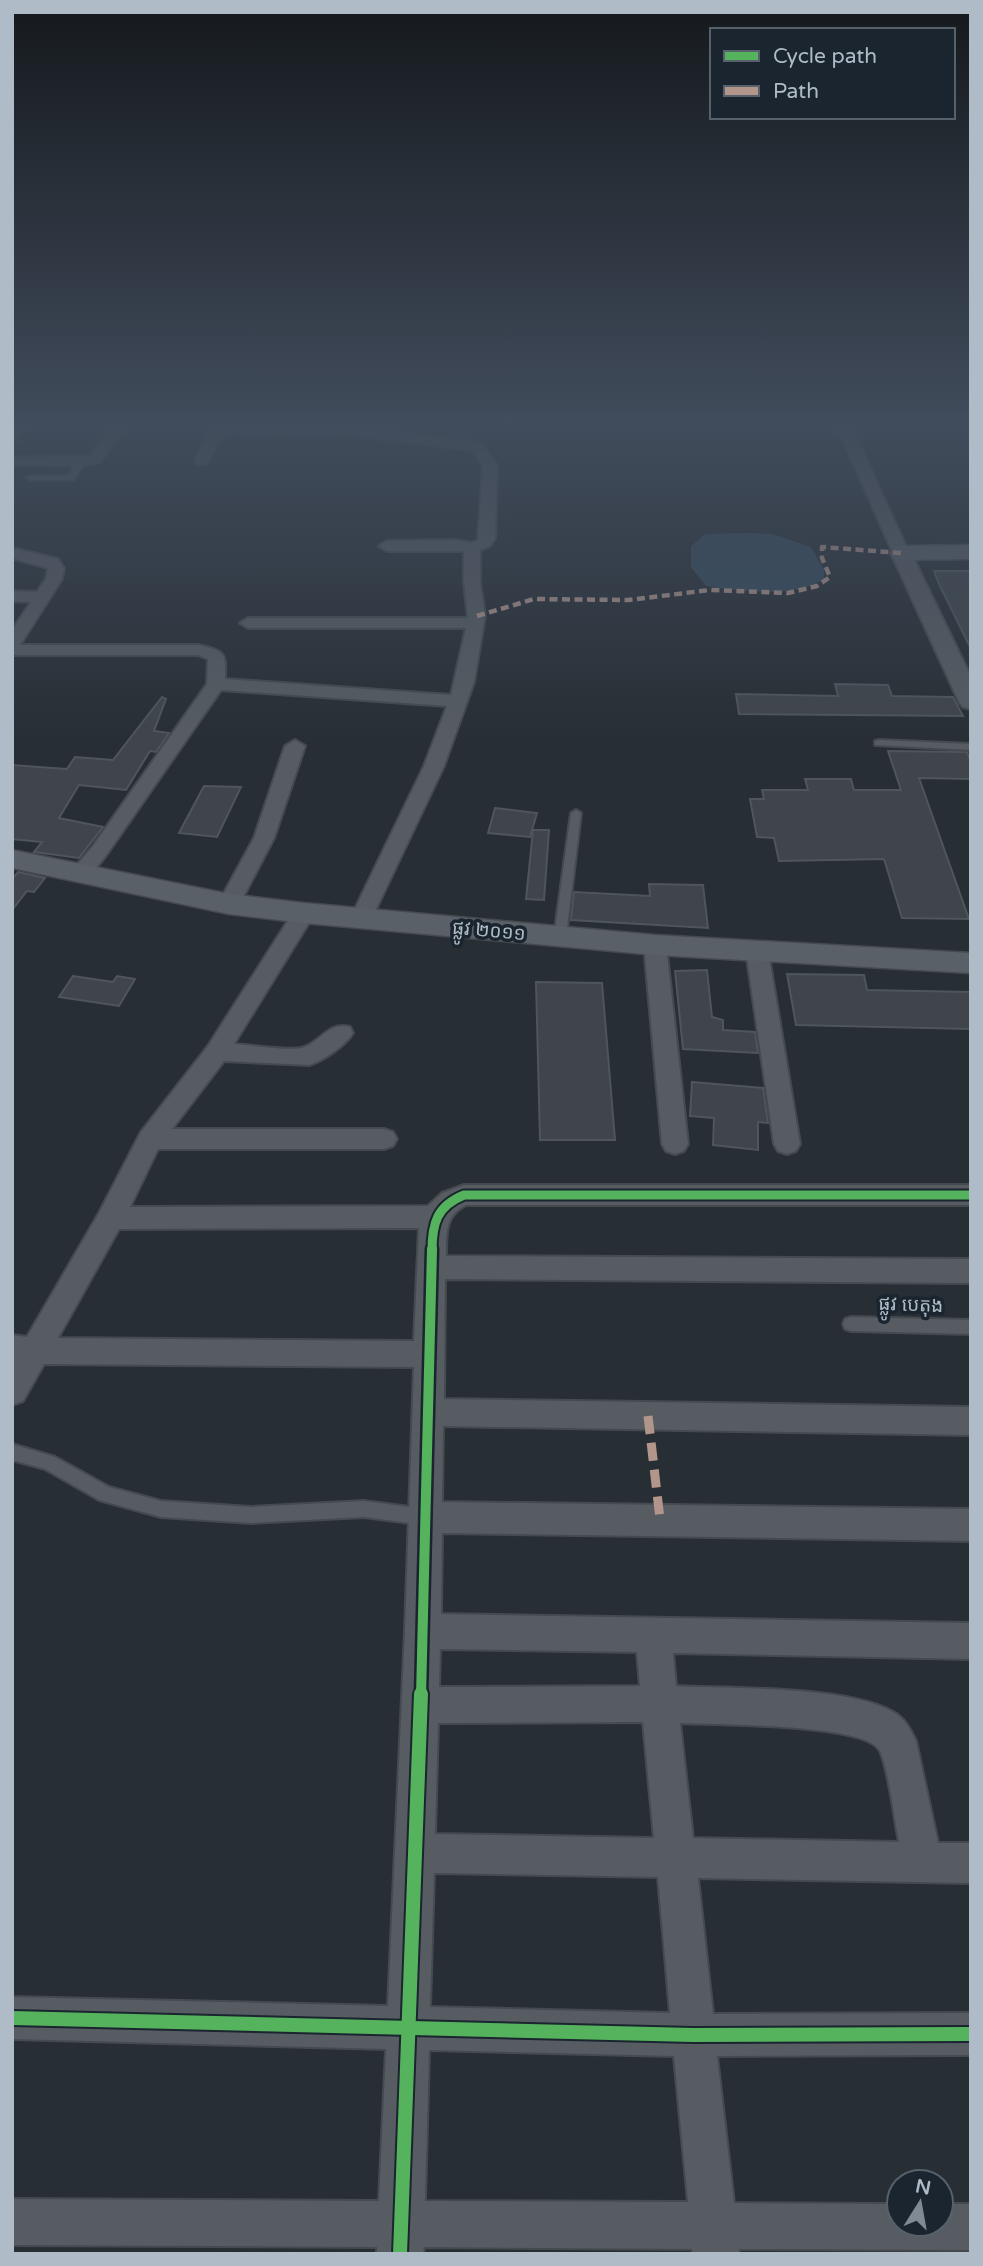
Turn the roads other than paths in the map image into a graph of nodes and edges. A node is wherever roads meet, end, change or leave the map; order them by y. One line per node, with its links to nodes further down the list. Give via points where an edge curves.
1 (487, 532): 4 (street, via 485,543)
2 (892, 532): 7 (street)
3 (387, 546): 4 (street)
4 (472, 548): 10 (street)
5 (971, 552): 7 (main road)
6 (12, 553): 9 (street, via 51,562 56,568)
7 (901, 553): 16 (street)
8 (12, 596): 9 (street)
9 (42, 597): 12 (street)
10 (476, 623): 11 (street); 15 (street)
11 (248, 624)
12 (15, 636)
13 (12, 650): 14 (street, via 198,650 217,657)
14 (216, 684): 15 (street); 22 (street)
15 (457, 701): 25 (street, via 433,766)
16 (971, 702)
17 (879, 743): 19 (lane)
18 (295, 746): 23 (street, via 264,838)
19 (971, 747)
20 (576, 813): 26 (lane)
21 (12, 859): 22 (main road, ផ្លូវ ២០១១)
22 (80, 874): 23 (main road, ផ្លូវ ២០១១)
23 (229, 904): 24 (main road, ផ្លូវ ២០១១)
24 (304, 913): 25 (main road, ផ្លូវ ២០១១); 31 (street)
25 (361, 919): 26 (main road, ផ្លូវ ២០១១)
26 (561, 937): 27 (main road, ផ្លូវ ២០១១)
27 (655, 945): 28 (main road, ផ្លូវ ២០១១); 34 (street)
28 (757, 951): 29 (main road, ផ្លូវ ២០១១); 35 (street)
29 (971, 963)
30 (341, 1033): 31 (street, via 309,1056)
31 (217, 1052): 32 (street)
32 (150, 1139): 33 (street); 38 (street)
33 (384, 1139)
34 (674, 1144)
35 (787, 1144)
36 (971, 1195): 37 (street, via 464,1195 447,1200)
37 (435, 1217): 38 (street); 39 (street)
38 (111, 1218): 43 (street)
39 (431, 1268): 40 (street); 44 (street)
40 (971, 1271)
41 (851, 1324): 42 (lane, ផ្លូវ បេតុង)
42 (971, 1327)
43 (25, 1349): 44 (street); 45 (street)
44 (429, 1354): 46 (street)
45 (12, 1392)
46 (428, 1412): 47 (street); 49 (street)
47 (971, 1421)
48 (12, 1452): 49 (lane, via 49,1462 105,1494 161,1509 250,1515 364,1509)
49 (426, 1517): 50 (street); 51 (street)
50 (971, 1525)
51 (424, 1631): 52 (street); 55 (street)
52 (653, 1635): 53 (street); 54 (street)
53 (971, 1641)
54 (661, 1703): 55 (street); 57 (street); 59 (street, via 823,1711 886,1729 897,1741)
55 (420, 1705): 56 (street)
56 (414, 1853): 57 (street); 61 (street)
57 (676, 1858): 59 (street); 63 (street)
58 (971, 1863): 59 (street)
59 (923, 1864)
60 (12, 2018): 61 (street)
61 (410, 2027): 63 (street); 66 (street)
62 (971, 2034): 63 (street)
63 (693, 2035): 67 (street)
64 (12, 2222): 66 (street)
65 (971, 2227): 67 (street)
66 (400, 2239): 67 (street)
67 (715, 2239)

